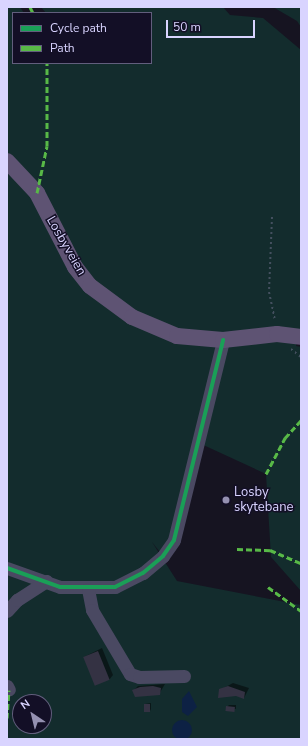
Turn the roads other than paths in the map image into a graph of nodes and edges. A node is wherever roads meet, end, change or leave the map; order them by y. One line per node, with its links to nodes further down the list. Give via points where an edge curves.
1 (7, 161): 3 (main road, Losbyveien, via 37,193 75,267 110,303 132,317 177,336)
2 (301, 337): 3 (main road, Losbyveien, via 278,334)
3 (222, 340): 6 (street, via 174,540 163,556 143,573 115,587)
4 (7, 568): 5 (street)
5 (46, 581): 6 (street); 7 (street, via 17,600)
6 (88, 589): 8 (street, via 92,610 130,674 139,677)
7 (7, 611)
8 (184, 676)

